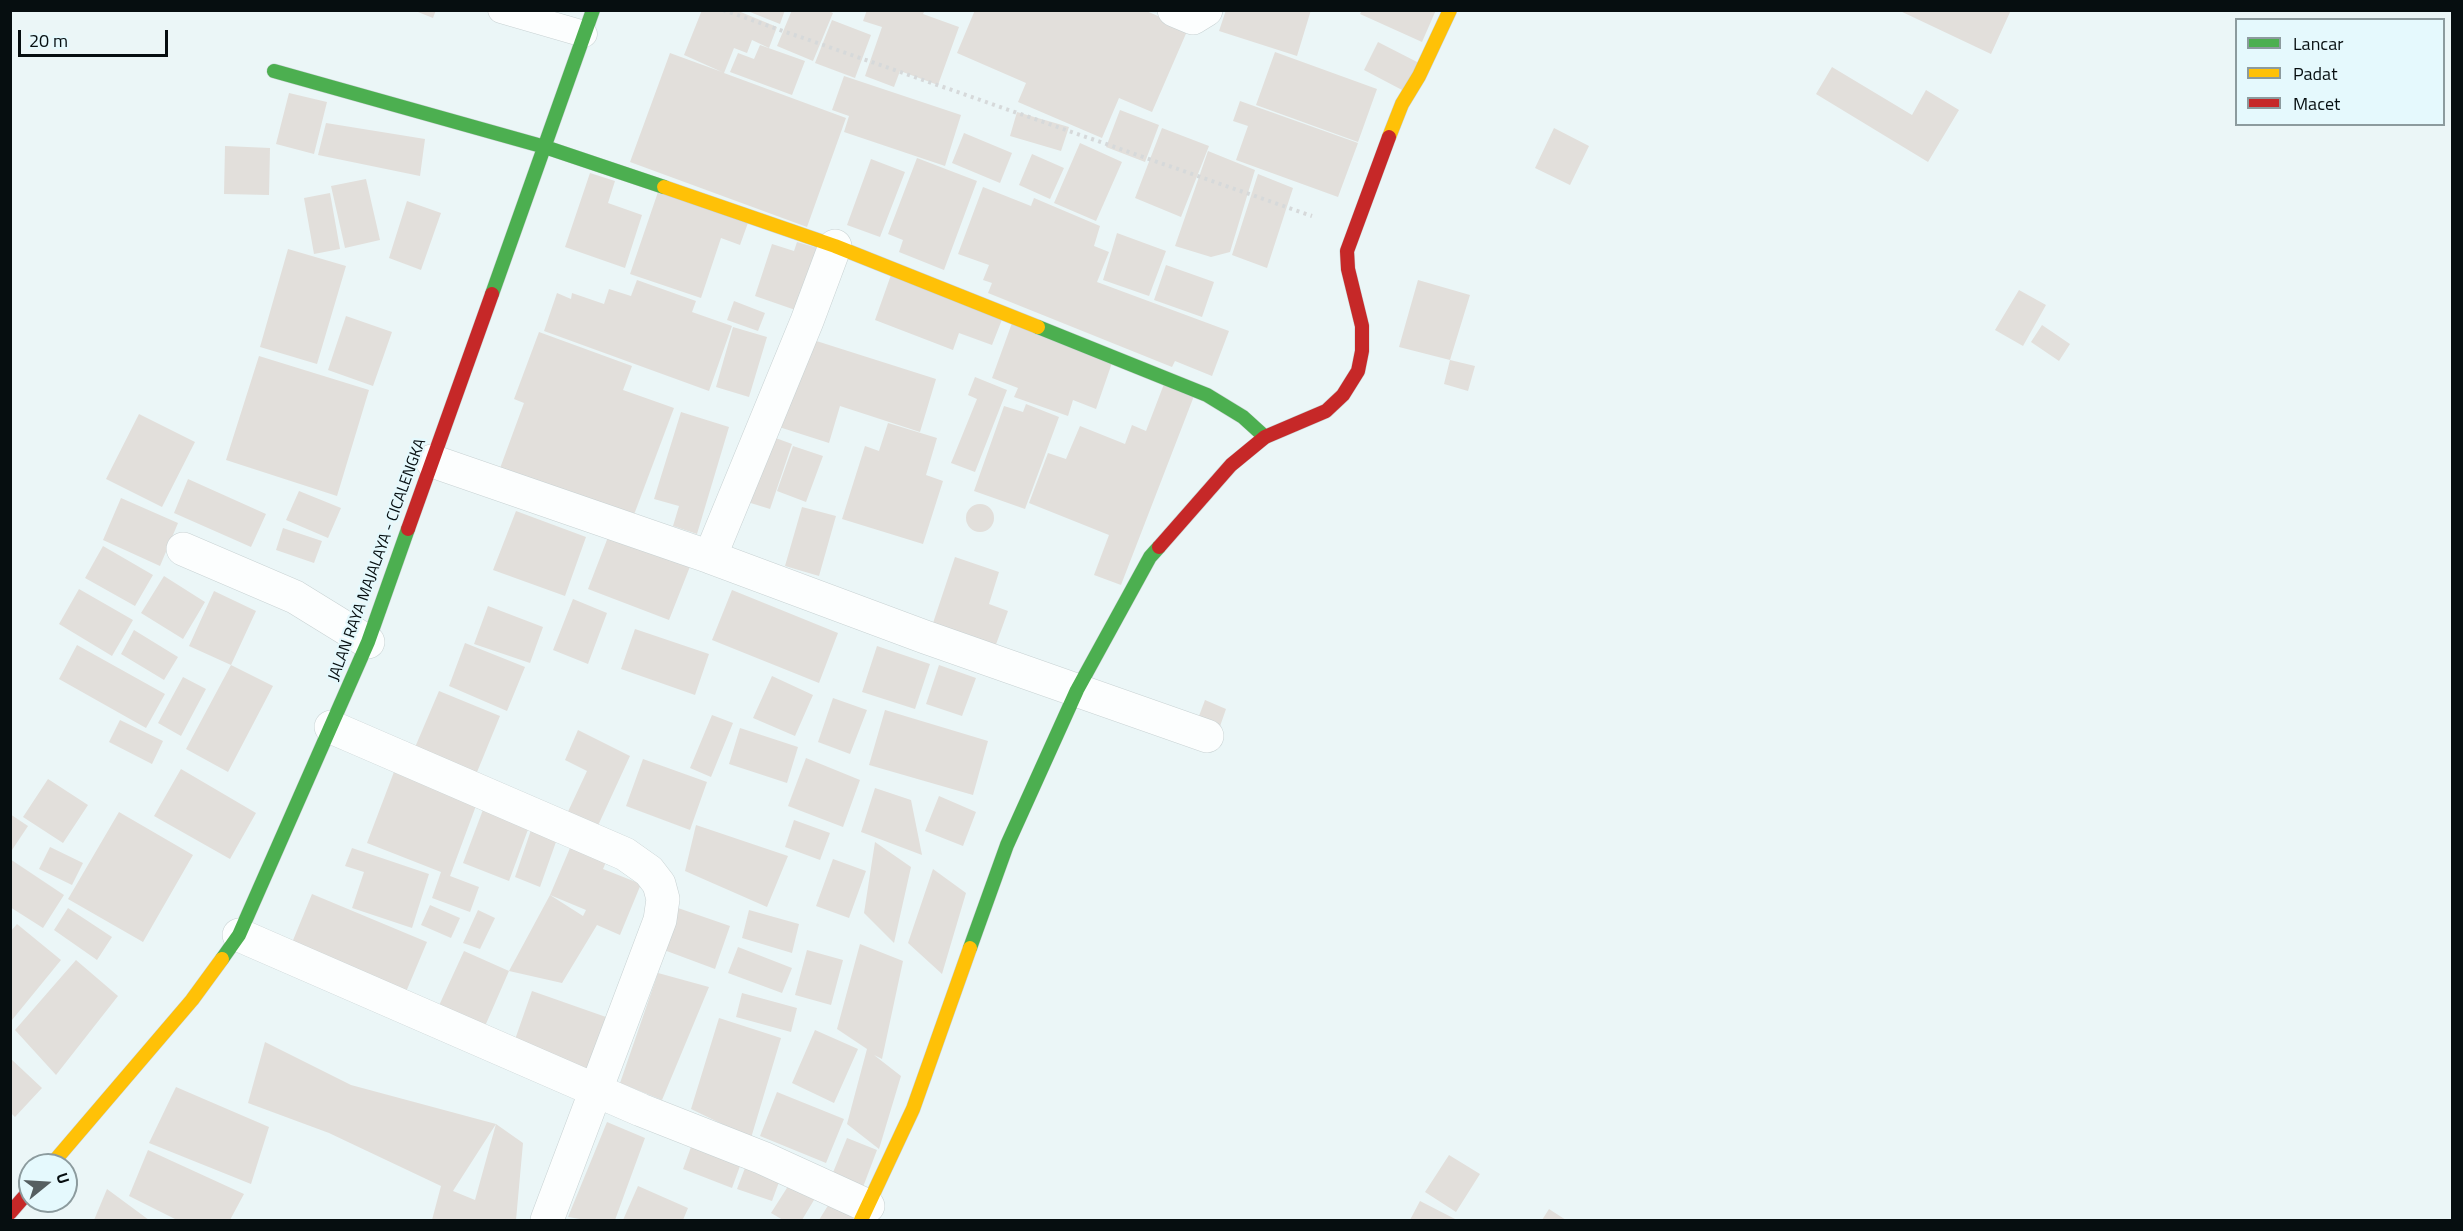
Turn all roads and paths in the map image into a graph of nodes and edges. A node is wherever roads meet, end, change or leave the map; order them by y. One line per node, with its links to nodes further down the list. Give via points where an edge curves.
1 (501, 10): 6 (lane)
2 (723, 10): 9 (path)
3 (1174, 10): 4 (street, via 1193,18)
4 (1206, 10)
5 (1450, 10): 9 (street, via 1402,104)
6 (589, 22): 8 (street, JALAN RAYA MAJALAYA - CICALENGKA)
7 (274, 71): 8 (street)
8 (545, 147): 10 (street); 12 (street, JALAN RAYA MAJALAYA - CICALENGKA)
9 (1353, 230): 11 (street, via 1347,251 1362,326 1358,371 1343,395 1326,411)
10 (834, 246): 11 (street, via 1207,395 1243,417); 14 (street)
11 (1265, 437): 16 (street, via 1231,465 1150,557)
12 (432, 461): 14 (street); 15 (street, JALAN RAYA MAJALAYA - CICALENGKA)
13 (183, 549): 15 (street, via 295,597)
14 (710, 557): 16 (street)
15 (369, 642): 17 (street, JALAN RAYA MAJALAYA - CICALENGKA)
16 (1077, 690): 18 (street); 22 (street, via 1007,845 913,1109)
17 (331, 727): 19 (street, JALAN RAYA MAJALAYA - CICALENGKA); 20 (street, via 625,854 650,871 663,899 660,920)
18 (1207, 736)
19 (239, 935): 20 (street); 21 (street, JALAN RAYA MAJALAYA - CICALENGKA, via 192,1000)
20 (597, 1089): 22 (street); 23 (street)
21 (61, 1153)
22 (864, 1213)
23 (547, 1221)

